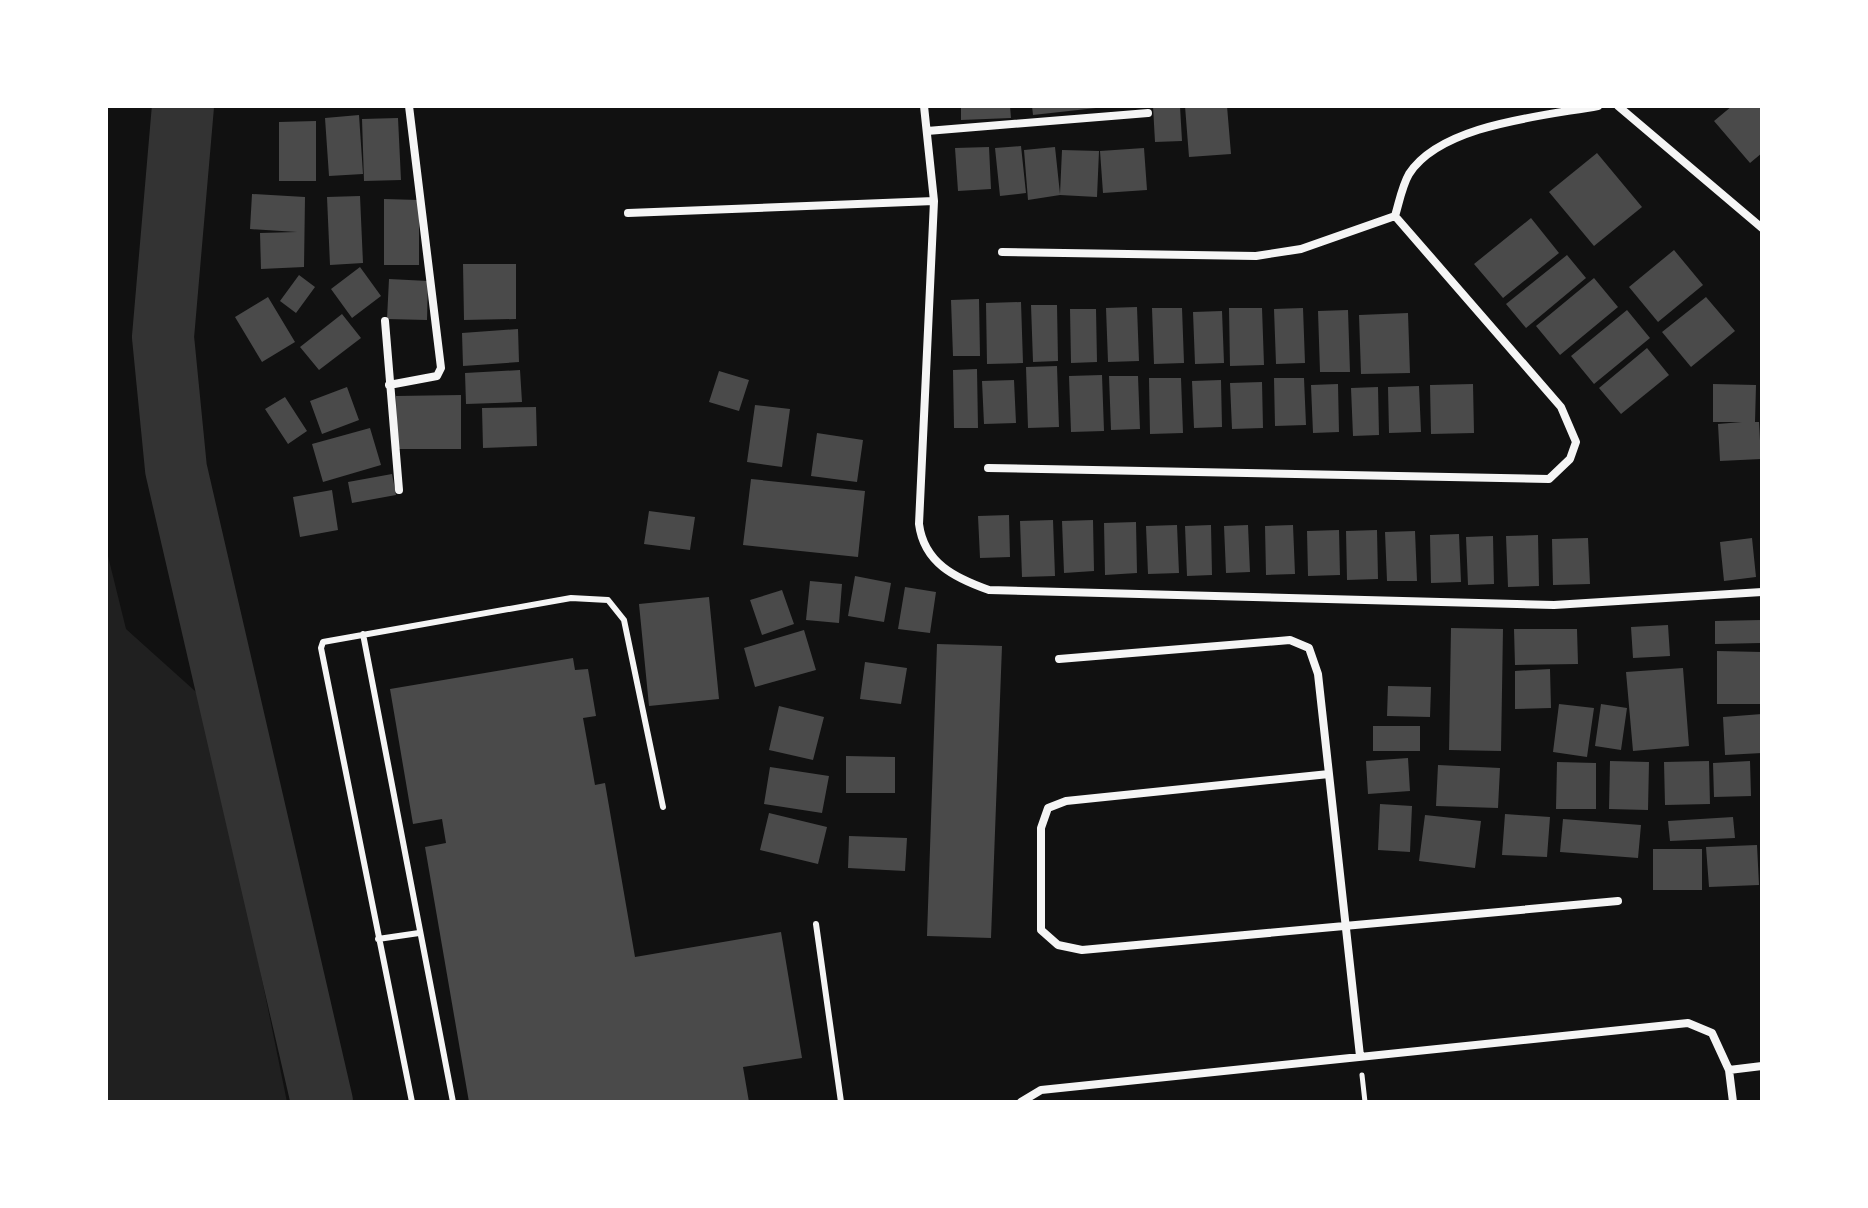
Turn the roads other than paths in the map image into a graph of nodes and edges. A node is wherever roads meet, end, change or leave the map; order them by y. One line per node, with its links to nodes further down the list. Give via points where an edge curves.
1 (409, 106): 13 (street, via 441,368 429,379)
2 (924, 106): 6 (street)
3 (1598, 106): 9 (street, via 1497,124 1447,142 1410,174)
4 (1618, 106): 10 (street)
5 (1148, 113): 6 (street)
6 (927, 131): 7 (street)
7 (934, 201): 8 (street); 16 (street, via 919,524 921,540 941,568 972,584 989,590 1554,605)
8 (628, 213)
9 (1395, 216): 11 (street, via 1301,249 1256,256); 14 (street, via 1561,407 1576,442 1570,459 1549,479)
10 (1762, 228)
11 (1002, 252)
12 (385, 321): 13 (street)
13 (389, 385): 15 (street)
14 (988, 468)
15 (399, 490)
16 (1762, 592)
17 (363, 634): 20 (lane, via 571,598 608,600 624,620); 24 (lane); 25 (lane, via 327,640 321,648)
18 (1059, 659): 19 (street, via 1290,640 1309,648 1318,674)
19 (1329, 774): 23 (street); 23 (street, via 1066,801 1048,808 1041,828 1041,930 1058,945 1082,950)
20 (663, 807)
21 (1618, 901): 23 (street)
22 (816, 924): 31 (lane)
23 (1346, 924): 26 (street)
24 (419, 933): 25 (lane); 30 (lane)
25 (378, 939): 29 (lane)
26 (1360, 1056): 28 (street, via 1688,1023 1712,1033); 32 (street, via 1041,1090)
27 (1762, 1066): 28 (street)
28 (1729, 1070): 33 (street)
29 (412, 1102)
30 (453, 1102)
31 (841, 1102)
32 (1021, 1102)
33 (1733, 1102)

